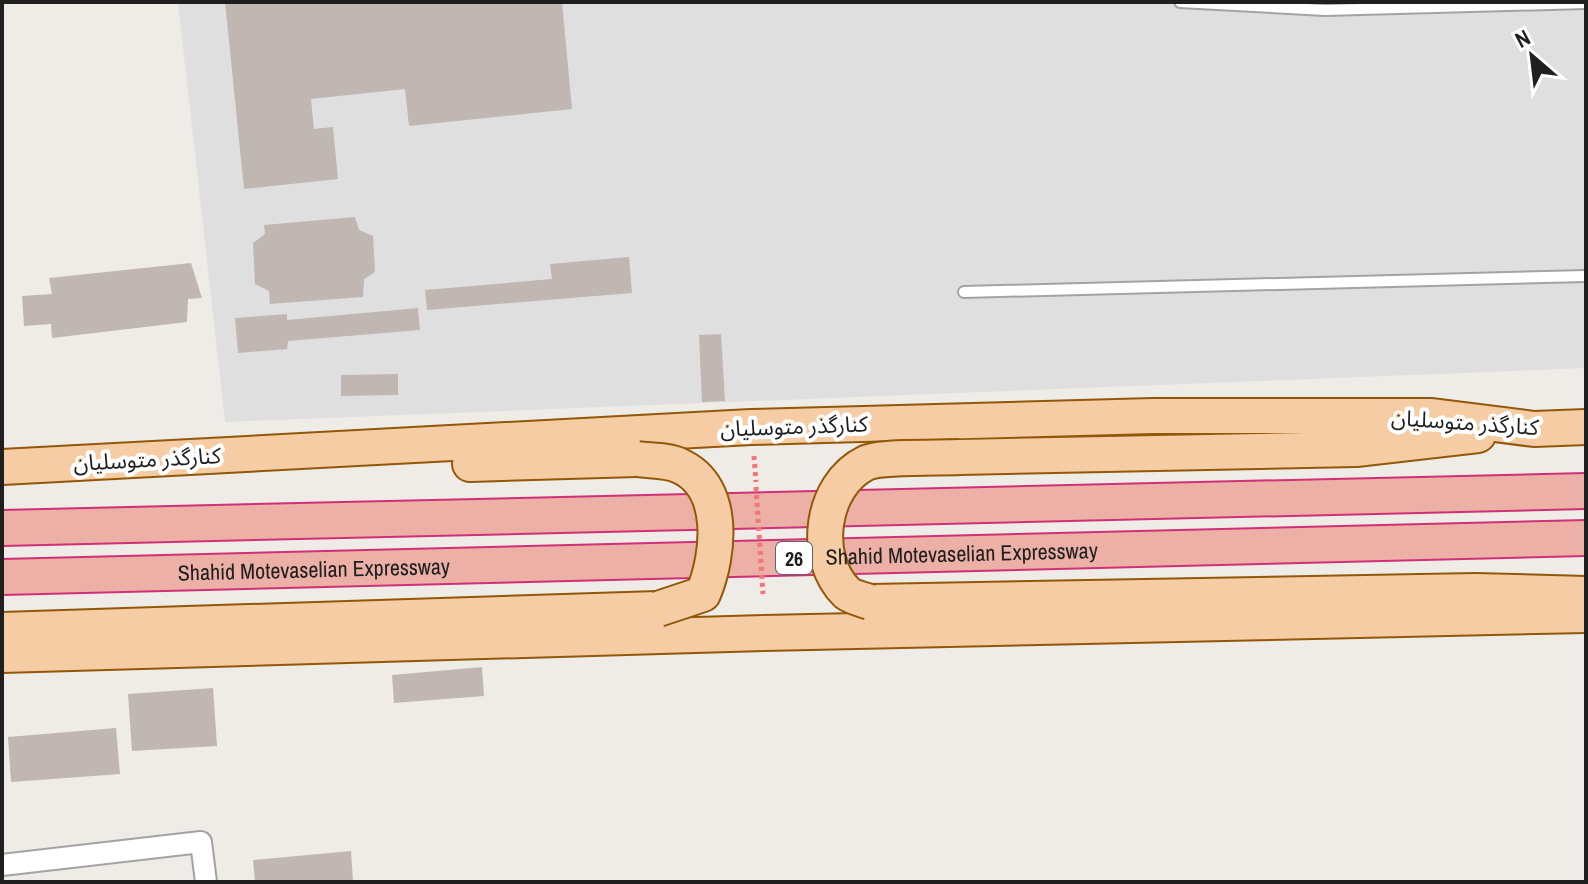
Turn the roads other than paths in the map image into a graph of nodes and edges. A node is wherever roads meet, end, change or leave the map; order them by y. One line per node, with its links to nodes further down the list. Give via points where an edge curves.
1 (1180, 2): 2 (lane, via 1325,10)
2 (1586, 3)
3 (1586, 276): 4 (lane)
4 (964, 292)
5 (1586, 427): 6 (main road, کنارگذر متوسلیان)
6 (1534, 429): 7 (main road, کنارگذر متوسلیان, via 1432,416 1153,416 751,427); 12 (main road, bridge, via 1356,449 868,462 846,478 835,495 823,537 848,594 870,602 1475,591)
7 (2, 468): 14 (main road, bridge, via 198,471 637,459 679,465 699,479 717,538 713,572 703,594 658,609)
8 (1586, 491): 9 (highway)
9 (2, 528)
10 (1586, 538): 11 (highway, Shahid Motevaselian Expressway / 26)
11 (2, 577)
12 (1586, 594)
13 (1586, 615): 15 (main road)
14 (2, 630)
15 (2, 655)
16 (2, 865): 17 (street, via 201,842)
17 (206, 882)

